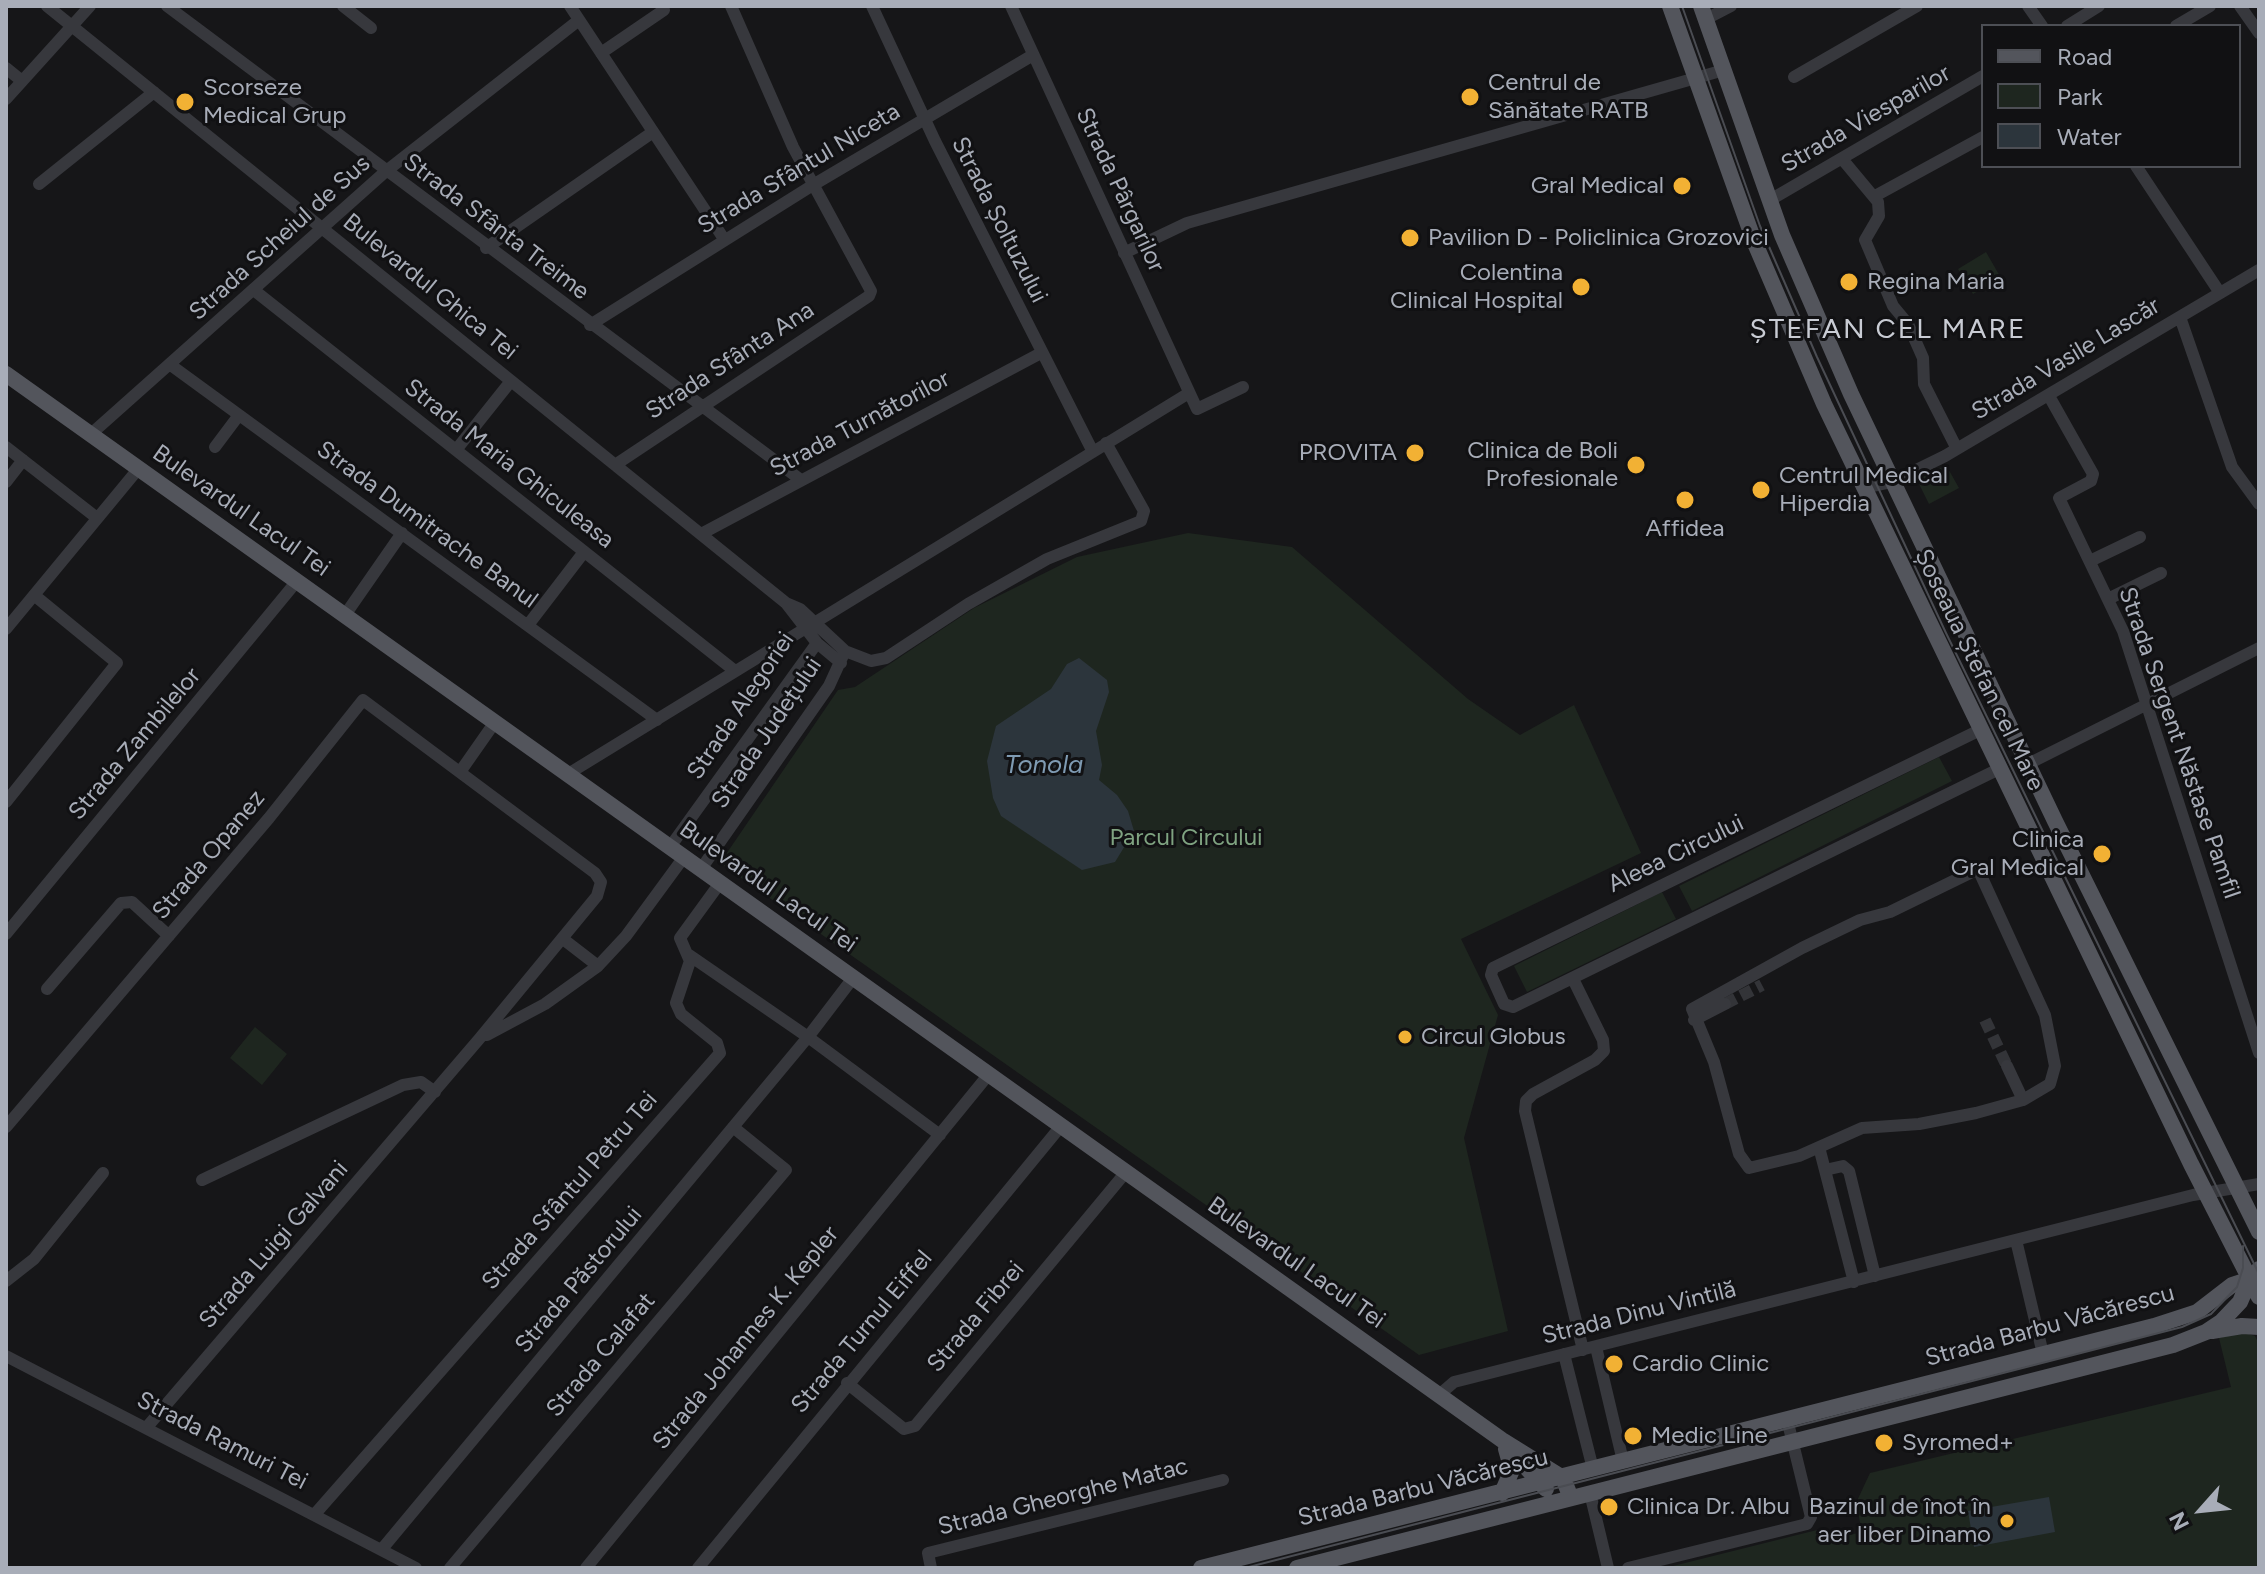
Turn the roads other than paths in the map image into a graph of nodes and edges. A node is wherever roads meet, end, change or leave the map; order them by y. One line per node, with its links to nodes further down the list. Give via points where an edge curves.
1 (47, 6): 22 (street, Bulevardul Ghica Tei)
2 (90, 6): 22 (street)
3 (167, 6): 40 (street, Strada Sfânta Treime)
4 (343, 6): 23 (street)
5 (570, 6): 18 (street)
6 (731, 6): 42 (street)
7 (872, 6): 35 (street, Strada Șoltuzului)
8 (1011, 6): 26 (street, Strada Pârgarilor)
9 (1670, 6): 31 (main road, Șoseaua Ștefan cel Mare)
10 (1731, 6): 17 (street)
11 (1917, 6): 29 (street)
12 (2028, 6): 19 (street)
13 (2099, 6): 20 (street)
14 (2210, 6): 21 (street)
15 (2240, 6): 24 (street)
16 (664, 10): 25 (street)
17 (1704, 13): 28 (main road, Șoseaua Ștefan cel Mare)
18 (579, 20): 25 (street); 40 (street, Strada Scheiul de Sus)
19 (2041, 24)
20 (2070, 24)
21 (2179, 24)
22 (71, 26): 32 (street); 33 (street, Bulevardul Ghica Tei)
23 (371, 28)
24 (2259, 33)
25 (601, 53): 36 (street)
26 (1033, 55): 35 (street, Strada Sfântul Niceta); 48 (street, Strada Pârgarilor)
27 (6, 68): 32 (street)
28 (1724, 70): 31 (street); 44 (main road, Șoseaua Ștefan cel Mare)
29 (1794, 77)
30 (1981, 77): 38 (street, Strada Viesparilor)
31 (1696, 79): 48 (street, via 1187,223); 76 (main road, Șoseaua Ștefan cel Mare, via 1766,270)
32 (22, 81): 34 (street)
33 (154, 92): 41 (street); 45 (street, Bulevardul Ghica Tei)
34 (6, 99)
35 (924, 118): 42 (street, Strada Sfântul Niceta); 54 (street, Strada Șoltuzului)
36 (653, 132): 46 (street); 47 (street)
37 (1981, 138): 43 (street)
38 (1843, 160): 43 (street); 44 (street, Strada Viesparilor)
39 (2137, 168): 51 (street)
40 (385, 172): 45 (street, Strada Scheiul de Sus); 47 (street, Strada Sfânta Treime)
41 (39, 184)
42 (813, 185): 46 (street, Strada Sfântul Niceta); 61 (street, Strada Sfânta Ana, via 869,296)
43 (1875, 196): 67 (street, via 1879,216 1865,235 1868,248 1893,306 1908,324 1923,358 1924,384)
44 (1770, 200): 75 (main road, Șoseaua Ștefan cel Mare)
45 (323, 229): 50 (street, Strada Scheiul de Sus); 57 (street, Bulevardul Ghica Tei)
46 (724, 239): 53 (street, Strada Sfântul Niceta)
47 (486, 248): 53 (street, Strada Sfânta Treime)
48 (1124, 253): 59 (street, Strada Pârgarilor)
49 (2259, 270): 51 (street, Strada Vasile Lascăr)
50 (255, 291): 55 (street, Strada Scheiul de Sus); 68 (street, Strada Maria Ghiculeasa)
51 (2220, 293): 52 (street, Strada Vasile Lascăr)
52 (2180, 317): 60 (street, Strada Vasile Lascăr); 77 (street, via 2232,467)
53 (590, 325): 61 (street, Strada Sfânta Treime)
54 (1041, 353): 69 (street, Strada Șoltuzului); 73 (street, Strada Turnătorilor)
55 (172, 366): 62 (street, Strada Dumitrache Banul); 63 (street, Strada Scheiul de Sus)
56 (6, 374): 63 (main road, Bulevardul Lacul Tei)
57 (511, 381): 68 (street); 71 (street, Bulevardul Ghica Tei)
58 (1243, 387): 59 (street, via 1197,409)
59 (1189, 393): 64 (street, Strada Județului)
60 (2049, 396): 67 (street, Strada Vasile Lascăr); 83 (street, Strada Sergent Năstase Pamfil, via 2093,474 2091,481 2059,498)
61 (699, 406): 71 (street, Strada Sfânta Ana); 73 (street, Strada Sfânta Treime)
62 (239, 415): 66 (street); 79 (street, Strada Dumitrache Banul)
63 (91, 434): 72 (main road, Bulevardul Lacul Tei)
64 (1106, 443): 69 (street, Strada Județului); 94 (street, Strada Județului, via 1144,511 1141,521 1047,559 886,658)
65 (6, 447): 70 (street)
66 (215, 447)
67 (1957, 449): 75 (street, Strada Vasile Lascăr)
68 (456, 450): 82 (street, Strada Maria Ghiculeasa)
69 (1093, 452): 90 (street, Strada Județului)
70 (23, 460): 74 (street); 78 (street)
71 (615, 465): 80 (street, Bulevardul Ghica Tei)
72 (139, 468): 78 (street); 85 (main road, Bulevardul Lacul Tei)
73 (801, 480): 80 (street, Strada Turnătorilor)
74 (6, 482)
75 (1892, 482): 76 (street, Strada Vasile Lascăr); 100 (main road, Șoseaua Ștefan cel Mare)
76 (1864, 488): 99 (main road, Șoseaua Ștefan cel Mare)
77 (2259, 504)
78 (97, 518): 86 (street)
79 (402, 533): 88 (street); 89 (street, Strada Dumitrache Banul)
80 (701, 534): 90 (street, Bulevardul Ghica Tei, via 800,609)
81 (2140, 537): 83 (street)
82 (584, 552): 89 (street); 95 (street, Strada Maria Ghiculeasa)
83 (2090, 561): 87 (street, Strada Sergent Năstase Pamfil)
84 (2161, 573): 87 (street)
85 (297, 581): 88 (main road, Bulevardul Lacul Tei); 108 (street, Strada Zambilelor)
86 (34, 595): 91 (street); 104 (street, via 117,663)
87 (2108, 599): 96 (street, Strada Sergent Năstase Pamfil)
88 (345, 615): 98 (main road, Bulevardul Lacul Tei)
89 (528, 625): 97 (street, Strada Dumitrache Banul)
90 (810, 626): 92 (street, Strada Alegoriei); 94 (street); 95 (street, Strada Județului)
91 (6, 629)
92 (817, 643): 94 (street); 105 (street, Strada Alegoriei)
93 (2259, 648): 96 (street)
94 (843, 657): 106 (street, Strada Județului, via 829,686)
95 (735, 671): 97 (street, Strada Județului)
96 (2146, 703): 100 (street); 120 (street, Strada Sergent Năstase Pamfil)
97 (657, 720): 103 (street, Strada Județului)
98 (495, 722): 102 (street); 103 (main road, Bulevardul Lacul Tei)
99 (1982, 729): 101 (main road, Șoseaua Ștefan cel Mare); 114 (street, Aleea Circului, via 1491,971 1508,1007)
100 (2028, 764): 135 (main road, Șoseaua Ștefan cel Mare)
101 (2001, 768): 114 (street, Aleea Circului); 136 (main road, Șoseaua Ștefan cel Mare)
102 (460, 772): 109 (street, Strada Opanez, via 363,700); 110 (street, Strada Opanez, via 601,882 597,896)
103 (568, 774): 105 (main road, Bulevardul Lacul Tei)
104 (6, 802)
105 (677, 852): 106 (main road, Bulevardul Lacul Tei); 112 (street, Strada Luigi Galvani, via 626,936)
106 (701, 869): 107 (main road, Bulevardul Lacul Tei)
107 (720, 883): 111 (street, Strada Sfântul Petru Tei, via 680,938); 113 (main road, Bulevardul Lacul Tei)
108 (6, 934)
109 (169, 936): 115 (street, via 132,902 121,903); 126 (street, Strada Opanez)
110 (563, 939): 112 (street); 119 (street, Strada Luigi Galvani)
111 (689, 955): 118 (street); 164 (street, Strada Sfântul Petru Tei, via 677,1009 717,1043 720,1053)
112 (598, 966): 119 (street, Strada Luigi Galvani, via 545,1004)
113 (853, 978): 118 (street, Strada Păstorului); 122 (main road, Bulevardul Lacul Tei)
114 (1573, 979): 146 (street, via 1604,1051 1533,1094 1525,1111)
115 (47, 989)
116 (1725, 1004): 117 (street)
117 (1694, 1020): 124 (street, via 1692,1009 1802,948 1978,869 2021,958 2051,1040 2053,1079); 129 (street, via 1714,1062 1743,1163 1757,1169)
118 (808, 1037): 127 (street, Strada Păstorului); 128 (street)
119 (480, 1038): 123 (street, Strada Luigi Galvani)
120 (2259, 1053)
121 (2007, 1066): 124 (street)
122 (989, 1074): 125 (main road, Bulevardul Lacul Tei); 128 (street, Strada Johannes K. Kepler)
123 (435, 1092): 133 (street, Strada Luigi Galvani, via 421,1082 403,1085); 153 (street, Strada Luigi Galvani)
124 (2023, 1100): 129 (street, via 1919,1124 1867,1126)
125 (1061, 1126): 131 (main road, Bulevardul Lacul Tei); 150 (street, Strada Turnul Eiffel)
126 (6, 1127)
127 (733, 1127): 166 (street, Strada Păstorului); 169 (street, Strada Calafat, via 786,1170)
128 (940, 1135): 170 (street, Strada Johannes K. Kepler)
129 (1819, 1147): 130 (street)
130 (1825, 1170): 140 (street, via 1843,1166 1849,1171); 142 (street)
131 (1126, 1172): 150 (street, Strada Fibrei, via 915,1426 904,1429); 151 (main road, Bulevardul Lacul Tei)
132 (103, 1173): 141 (street, via 34,1259)
133 (202, 1180)
134 (2259, 1184): 135 (street, Strada Dinu Vintilă)
135 (2236, 1187): 136 (street, Strada Dinu Vintilă); 137 (main road, Șoseaua Ștefan cel Mare)
136 (2205, 1193): 138 (street, Strada Dinu Vintilă); 139 (main road, Șoseaua Ștefan cel Mare)
137 (2259, 1232)
138 (2016, 1240): 140 (street, Strada Dinu Vintilă); 148 (street)
139 (2254, 1274): 143 (main road, Șoseaua Ștefan cel Mare); 145 (main road, Strada Barbu Văcărescu, via 2240,1302); 148 (main road, Strada Barbu Văcărescu, via 2187,1317)
140 (1875, 1276): 142 (street, Strada Dinu Vintilă)
141 (6, 1281)
142 (1854, 1282): 146 (street, Strada Dinu Vintilă)
143 (2259, 1297)
144 (2259, 1327): 145 (main road)
145 (2206, 1332): 155 (main road, Strada Barbu Văcărescu, via 2147,1353)
146 (1589, 1348): 147 (street, Strada Dinu Vintilă); 156 (street)
147 (1564, 1354): 151 (street, Strada Dinu Vintilă, via 1454,1382); 157 (street)
148 (2043, 1354): 152 (main road, Strada Barbu Văcărescu)
149 (6, 1356): 153 (street, Strada Ramuri Tei)
150 (847, 1383): 171 (street, Strada Turnul Eiffel)
151 (1439, 1395): 154 (main road, Bulevardul Lacul Tei)
152 (1787, 1419): 155 (street); 156 (main road, Strada Barbu Văcărescu)
153 (147, 1427): 164 (street, Strada Ramuri Tei)
154 (1502, 1440): 158 (main road, Bulevardul Lacul Tei); 160 (main road, Bulevardul Lacul Tei); 161 (main road, via 1512,1470)
155 (1792, 1441): 162 (main road, Strada Barbu Văcărescu); 175 (street, via 1811,1517 1807,1524)
156 (1623, 1461): 157 (main road, Strada Barbu Văcărescu)
157 (1593, 1469): 158 (main road, Strada Barbu Văcărescu)
158 (1563, 1478): 160 (main road, Strada Barbu Văcărescu); 163 (main road)
159 (1223, 1480): 172 (street, Strada Gheorghe Matac, via 928,1553)
160 (1539, 1484): 161 (main road, Strada Barbu Văcărescu); 163 (main road, Bulevardul Lacul Tei)
161 (1502, 1493): 165 (main road, Strada Barbu Văcărescu)
162 (1590, 1493): 163 (main road, Strada Barbu Văcărescu); 174 (street)
163 (1571, 1498): 167 (main road, Strada Barbu Văcărescu)
164 (315, 1514): 166 (street, Strada Ramuri Tei)
165 (1306, 1543): 167 (street); 173 (main road, Strada Barbu Văcărescu)
166 (382, 1549): 168 (street, Strada Ramuri Tei)
167 (1307, 1567)
168 (416, 1568)
169 (450, 1568)
170 (586, 1568)
171 (698, 1568)
172 (931, 1568)
173 (1201, 1568)
174 (1608, 1568)
175 (1628, 1568)

